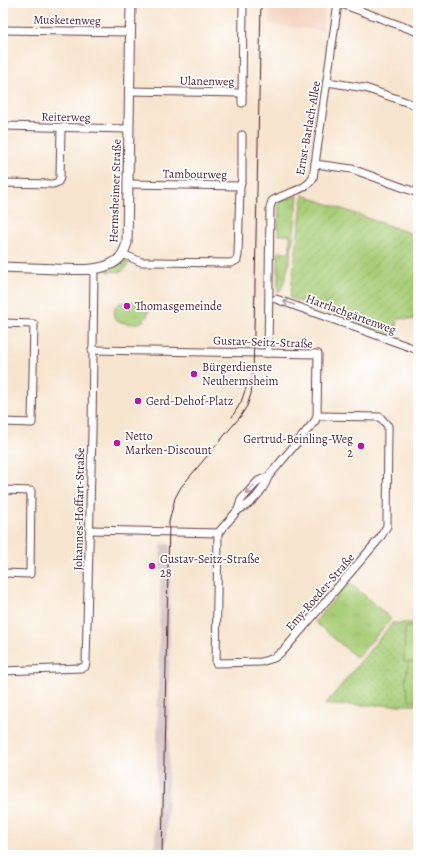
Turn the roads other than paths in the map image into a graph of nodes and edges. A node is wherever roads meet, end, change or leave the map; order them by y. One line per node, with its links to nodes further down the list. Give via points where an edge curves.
1 (131, 3): 5 (street, Hermsheimer Straße)
2 (243, 3): 9 (street, Ulanenweg)
3 (338, 3): 6 (street); 7 (street, Ernst-Barlach-Allee)
4 (3, 30): 5 (street, Musketenweg)
5 (130, 32): 8 (street, Hermsheimer Straße)
6 (418, 32)
7 (327, 82): 11 (street, via 365,88); 16 (street, Ernst-Barlach-Allee)
8 (129, 91): 9 (street, Ulanenweg); 14 (street, Hermsheimer Straße)
9 (242, 93): 10 (street)
10 (242, 103)
11 (418, 106)
12 (3, 126): 13 (street, Reiterweg)
13 (61, 128): 14 (street, Reiterweg); 17 (street, via 58,182)
14 (128, 129): 18 (street, Hermsheimer Straße)
15 (242, 135): 19 (street)
16 (315, 164): 20 (street, via 352,169); 28 (street, Ernst-Barlach-Allee, via 313,178 307,186 278,197 272,201 270,208)
17 (3, 183)
18 (128, 184): 19 (street, Tambourweg); 21 (street, Hermsheimer Straße, via 127,243)
19 (240, 186): 21 (street, Tambourweg, via 237,260 231,263 142,262)
20 (418, 193)
21 (123, 254): 23 (street, Hermsheimer Straße, via 112,264)
22 (3, 267): 23 (street, Hermsheimer Straße)
23 (94, 269): 26 (street, Johannes-Hoffart-Straße)
24 (276, 299): 27 (street, Harrlachgärtenweg, one-way to 24)
25 (3, 323): 30 (street, via 34,324 32,423)
26 (92, 350): 28 (street, Gustav-Seitz-Straße); 32 (street, Johannes-Hoffart-Straße)
27 (418, 350)
28 (268, 353): 29 (street, Gustav-Seitz-Straße, via 318,354)
29 (317, 416): 33 (street, via 268,476 265,486 248,506 238,510); 33 (street, Emy-Roeder-Straße, via 380,417 388,426 387,526 348,576 284,650 274,658 261,662 216,663)
30 (3, 422)
31 (3, 490): 34 (street, via 31,491 30,574)
32 (90, 530): 33 (street); 35 (street, Johannes-Hoffart-Straße, via 86,665 81,668)
33 (218, 533)
34 (3, 574)
35 (3, 671)

